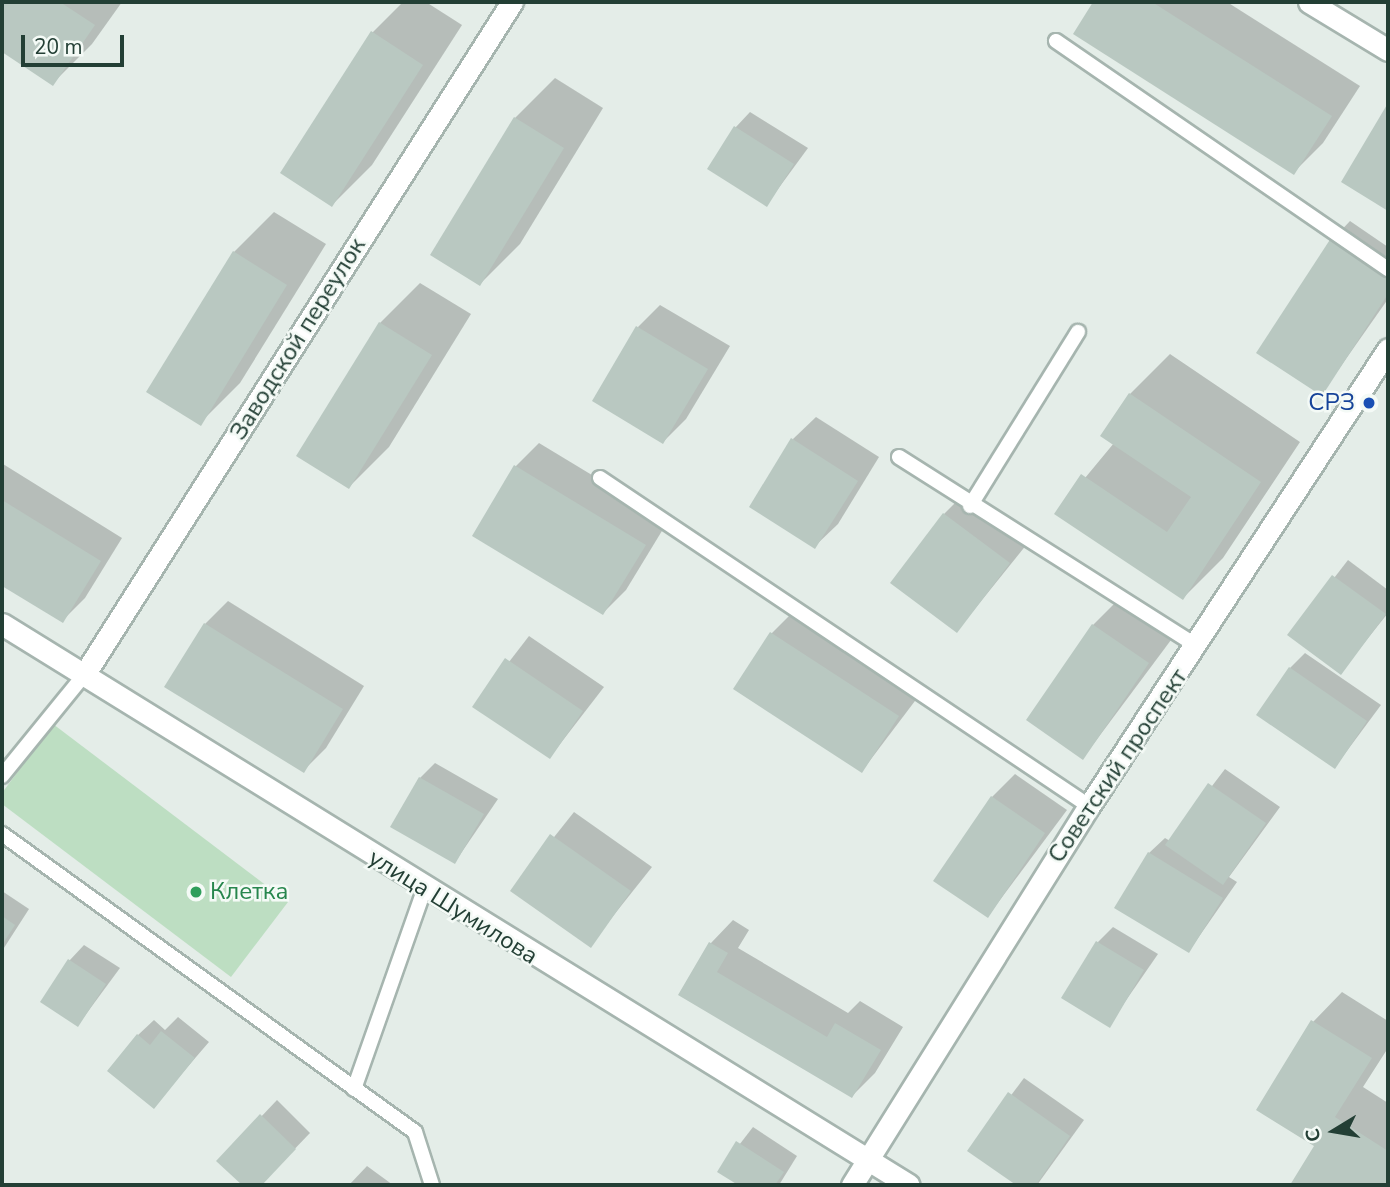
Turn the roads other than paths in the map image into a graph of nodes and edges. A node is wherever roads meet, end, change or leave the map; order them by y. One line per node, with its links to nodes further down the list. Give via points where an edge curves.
1 (512, 2): 13 (street, Заводской переулок)
2 (1309, 2): 4 (street)
3 (1056, 41): 5 (lane)
4 (1388, 50)
5 (1388, 269)
6 (1078, 332): 10 (lane)
7 (1388, 349): 12 (street, Советский проспект)
8 (899, 457): 10 (lane)
9 (600, 478): 15 (lane)
10 (970, 506): 12 (lane)
11 (2, 624): 13 (street, улица Шумилова)
12 (1198, 646): 15 (street, Советский проспект)
13 (84, 675): 14 (lane); 17 (street, улица Шумилова)
14 (2, 776)
15 (1089, 806): 19 (street, Советский проспект)
16 (2, 834): 18 (lane)
17 (424, 890): 18 (lane); 19 (street, улица Шумилова)
18 (354, 1089): 20 (lane, via 415,1132)
19 (867, 1160): 21 (street, Советский проспект); 22 (street, улица Шумилова)
20 (432, 1185)
21 (852, 1185)
22 (909, 1185)

